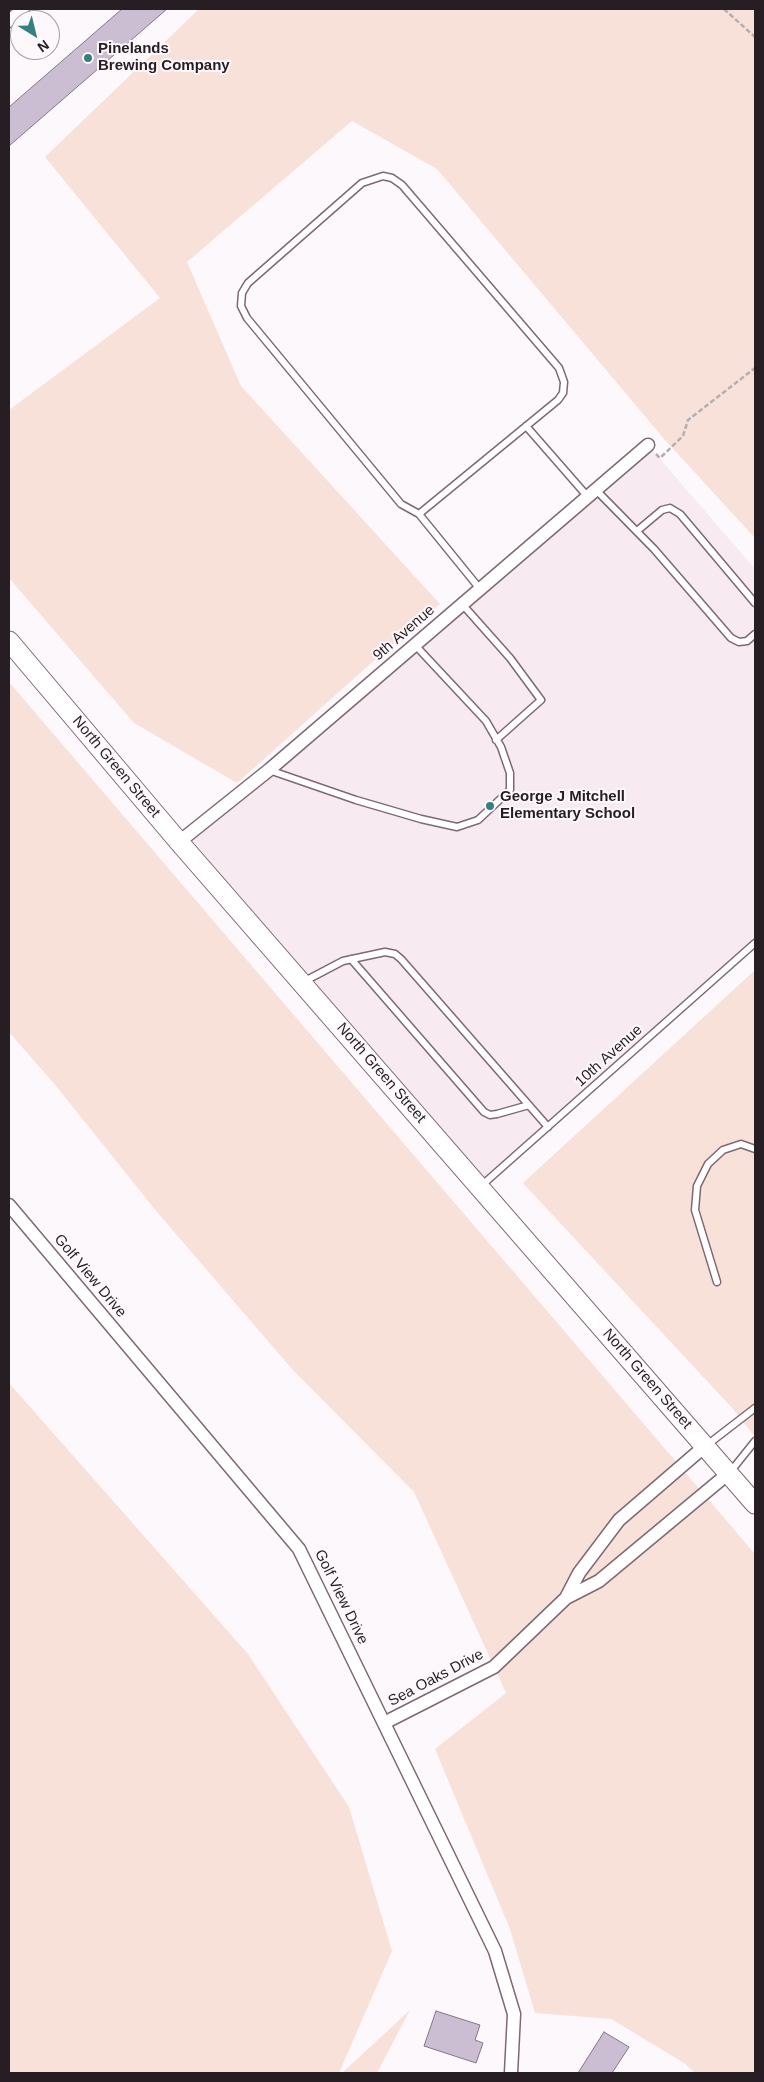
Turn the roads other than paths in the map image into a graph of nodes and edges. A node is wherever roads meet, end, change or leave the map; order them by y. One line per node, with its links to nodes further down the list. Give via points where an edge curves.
1 (23, 9): 2 (street)
2 (9, 21)
3 (526, 426): 5 (lane); 6 (lane); 6 (lane, via 563,393 564,382 559,368 402,185 383,176 362,183 248,283 240,306 401,504)
4 (648, 445): 5 (street, 9th Avenue)
5 (592, 493): 7 (lane); 8 (street, 9th Avenue)
6 (419, 514): 8 (lane)
7 (637, 531): 9 (lane, via 662,510 670,508 680,514); 11 (lane, via 731,638 747,641)
8 (480, 589): 10 (street, 9th Avenue)
9 (755, 603)
10 (462, 604): 13 (street, 9th Avenue); 14 (lane, via 510,658 541,700)
11 (755, 634)
12 (9, 641): 16 (main road, North Green Street)
13 (415, 645): 14 (lane, via 486,722); 15 (street, 9th Avenue)
14 (496, 740): 15 (lane, via 510,773 510,790 478,820 457,827 356,800)
15 (269, 770): 16 (street, 9th Avenue)
16 (179, 842): 19 (main road, North Green Street)
17 (755, 943): 21 (lane, 10th Avenue)
18 (351, 959): 19 (lane); 20 (lane, via 385,952 401,959); 20 (lane, via 484,1112 497,1114)
19 (302, 982): 23 (main road, North Green Street)
20 (529, 1105): 21 (lane)
21 (548, 1126): 23 (lane, 10th Avenue)
22 (755, 1149): 25 (lane, via 742,1144 722,1150 708,1164 696,1186 695,1210)
23 (480, 1187): 28 (main road, North Green Street)
24 (9, 1205): 32 (street, Golf View Drive, via 299,1549)
25 (717, 1282)
26 (755, 1408): 28 (lane)
27 (755, 1441): 29 (lane)
28 (705, 1446): 29 (main road, North Green Street); 31 (street, Sea Oaks Drive, via 620,1520 579,1574)
29 (730, 1472): 30 (main road, North Green Street); 31 (street, Sea Oaks Drive, via 599,1581)
30 (755, 1504)
31 (566, 1598): 32 (street, Sea Oaks Drive, via 494,1666)
32 (384, 1723): 33 (street, Golf View Drive, via 495,1951 514,2014)
33 (511, 2073)

